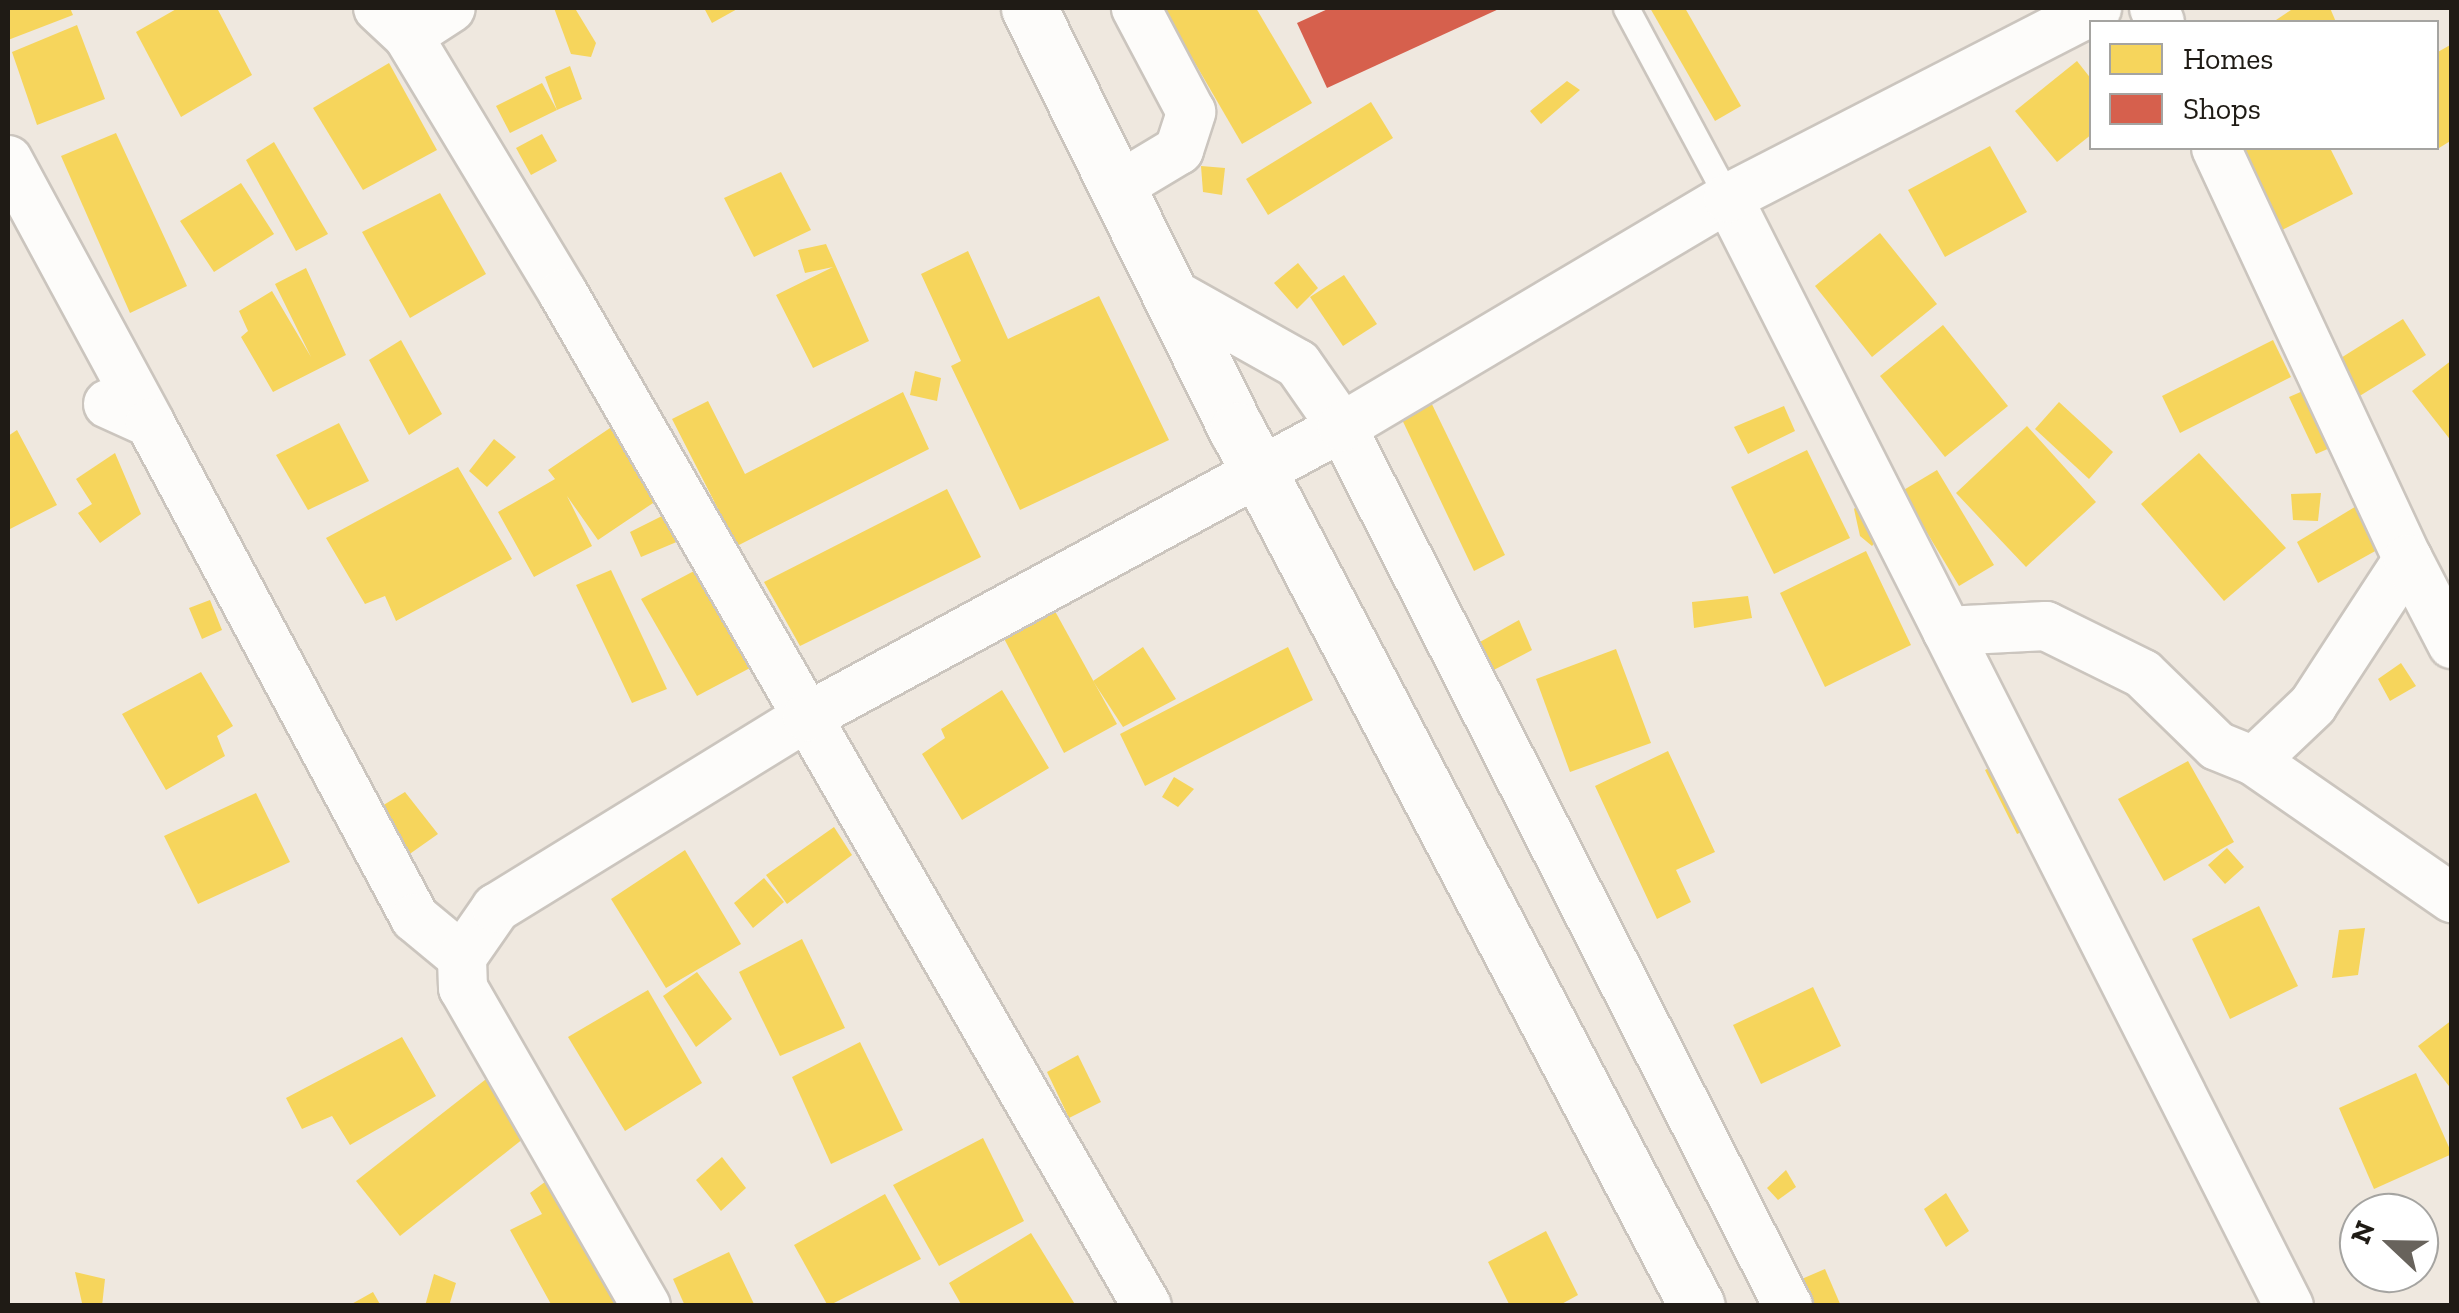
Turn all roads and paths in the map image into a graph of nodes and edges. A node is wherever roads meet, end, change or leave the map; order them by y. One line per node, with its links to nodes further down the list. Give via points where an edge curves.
1 (450, 8): 6 (street)
2 (1029, 8): 9 (highway)
3 (1136, 8): 9 (street, via 1191,112 1179,150)
4 (1626, 8): 10 (lane)
5 (2096, 8): 10 (street)
6 (393, 22): 19 (street)
7 (2217, 150): 16 (street)
8 (8, 160): 13 (street)
9 (1119, 186): 11 (highway)
10 (1728, 198): 14 (street); 17 (street)
11 (1175, 295): 14 (street, via 1298,364); 15 (highway)
12 (108, 404): 13 (street)
13 (150, 423): 22 (street, via 415,918)
14 (1342, 426): 15 (street); 26 (street)
15 (1262, 470): 19 (street); 25 (highway)
16 (2408, 560): 18 (street); 20 (street, via 2313,705)
17 (1947, 630): 20 (street, via 2046,626 2143,674 2217,746); 27 (street)
18 (2452, 644)
19 (808, 717): 22 (street, via 496,908); 24 (street)
20 (2254, 761): 21 (street)
21 (2452, 898)
22 (462, 957): 23 (street, via 463,988)
23 (646, 1306)
24 (1147, 1306)
25 (1696, 1306)
26 (1788, 1306)
27 (2290, 1306)

